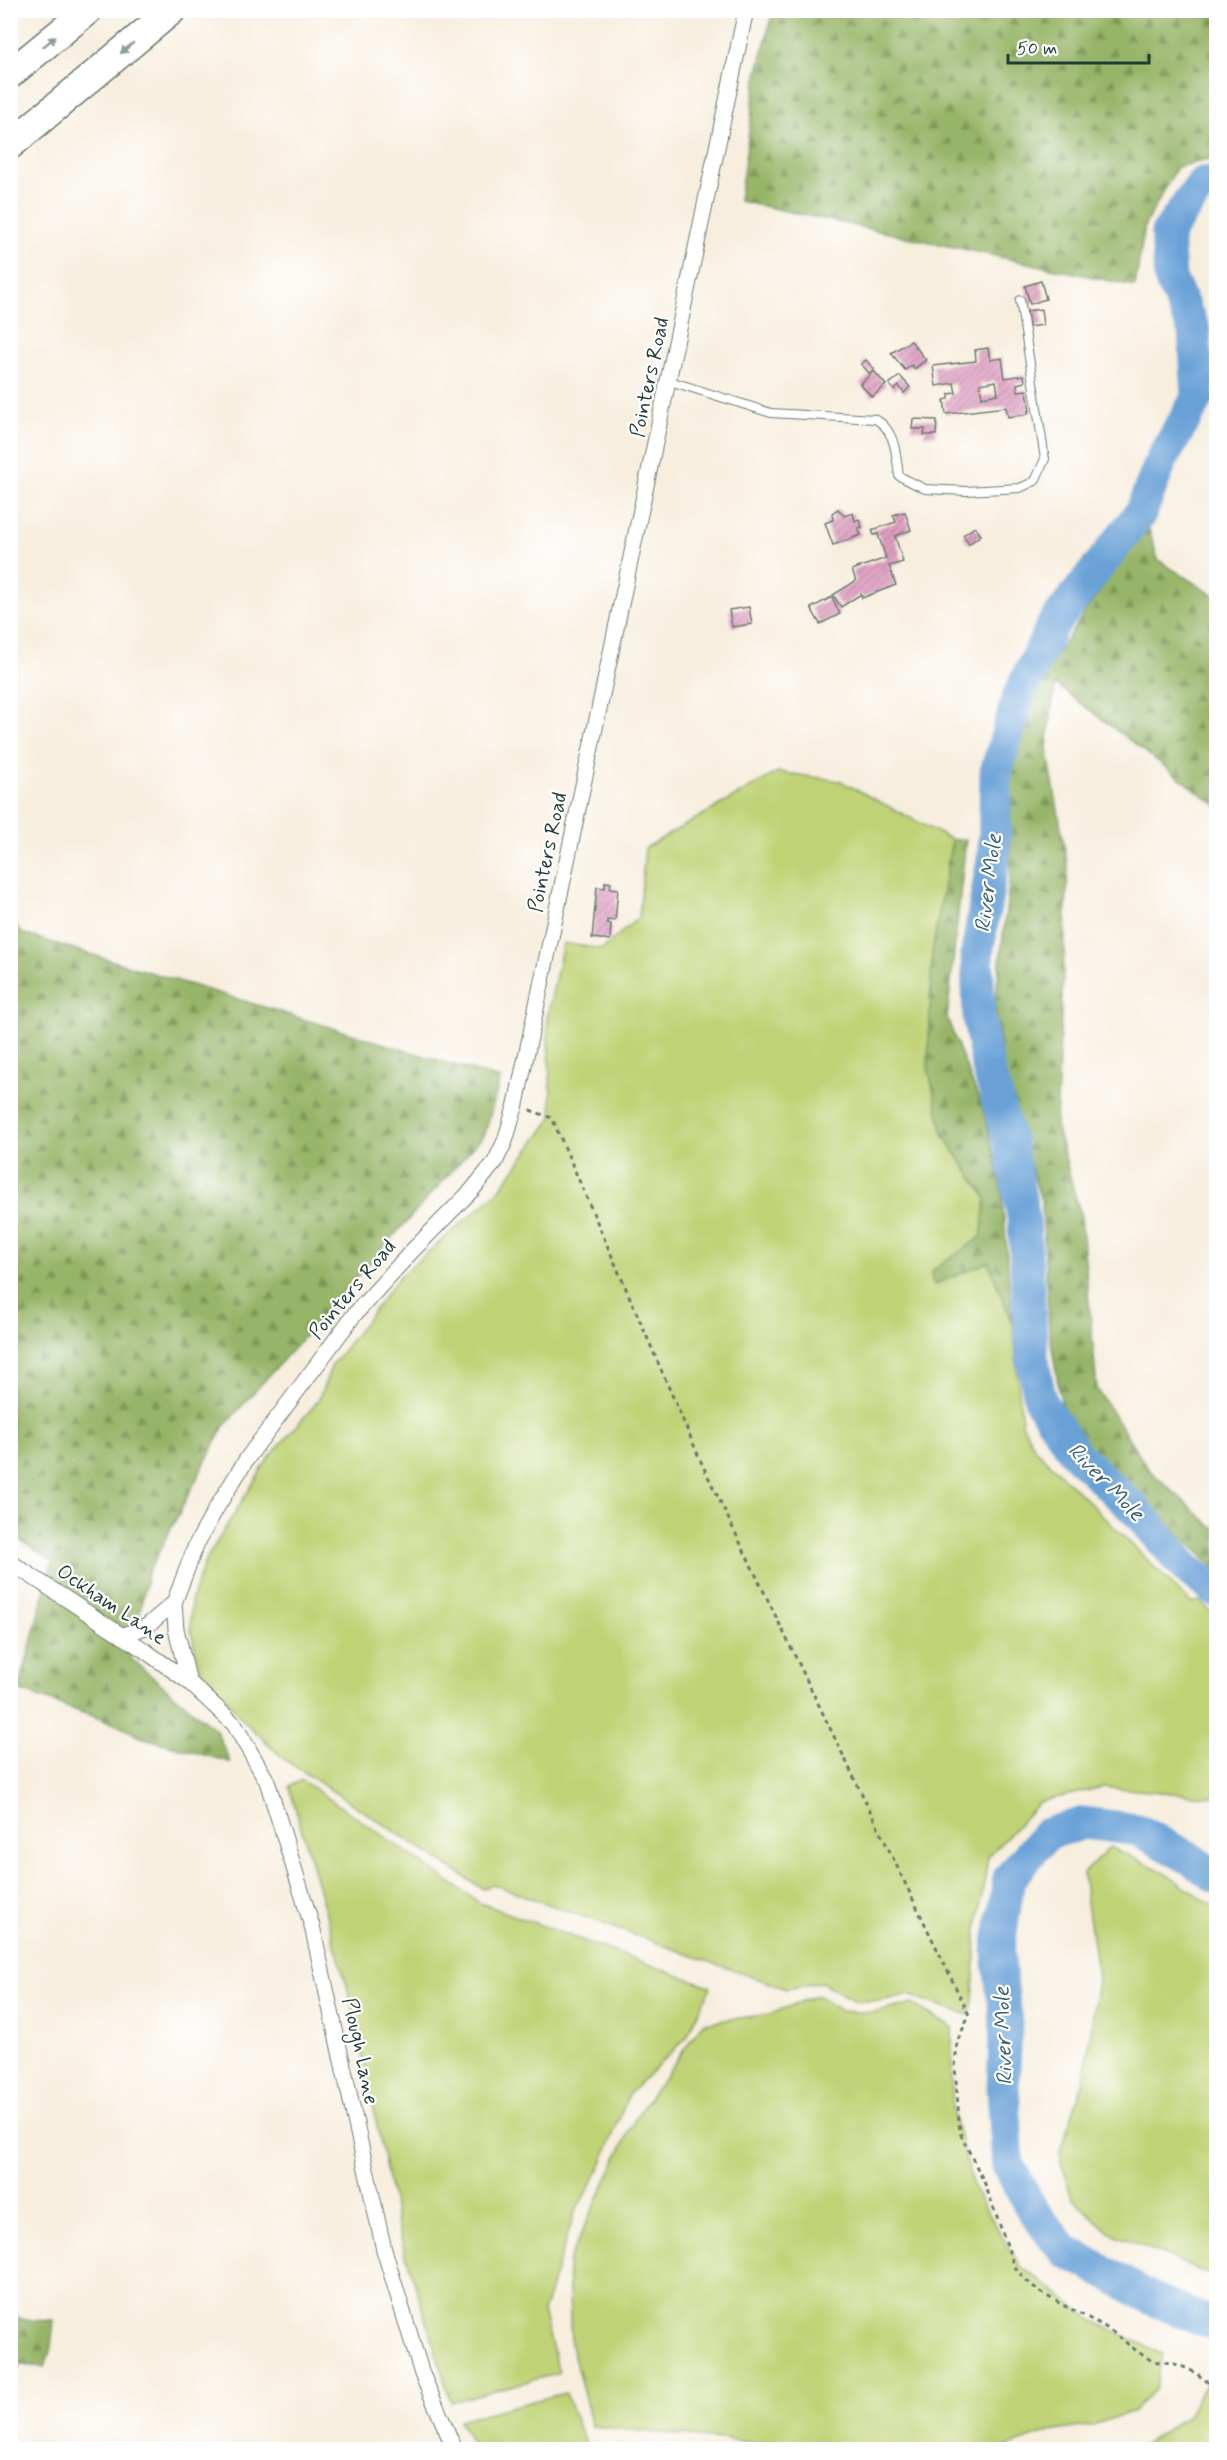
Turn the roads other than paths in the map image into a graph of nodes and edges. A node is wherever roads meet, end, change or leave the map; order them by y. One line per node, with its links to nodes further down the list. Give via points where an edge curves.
1 (88, 10): 4 (highway, one-way to 1)
2 (172, 10): 5 (highway, one-way to 5)
3 (746, 10): 7 (street, Pointers Road)
4 (10, 74)
5 (10, 145)
6 (1020, 300): 7 (lane, via 1045,459 1035,481 1020,488 925,489 899,476 894,442 889,431 875,419 771,413)
7 (669, 381): 9 (street, Pointers Road, via 505,1141 495,1162 472,1190 354,1315 248,1457 196,1545)
8 (10, 1562): 10 (street, Ockham Lane)
9 (174, 1604): 10 (street, via 147,1626); 11 (street, Pointers Road)
10 (122, 1636): 11 (street, Ockham Lane)
11 (189, 1682): 12 (street, Plough Lane, via 234,1724 267,1780 312,1926 384,2250 422,2373)
12 (455, 2450)

